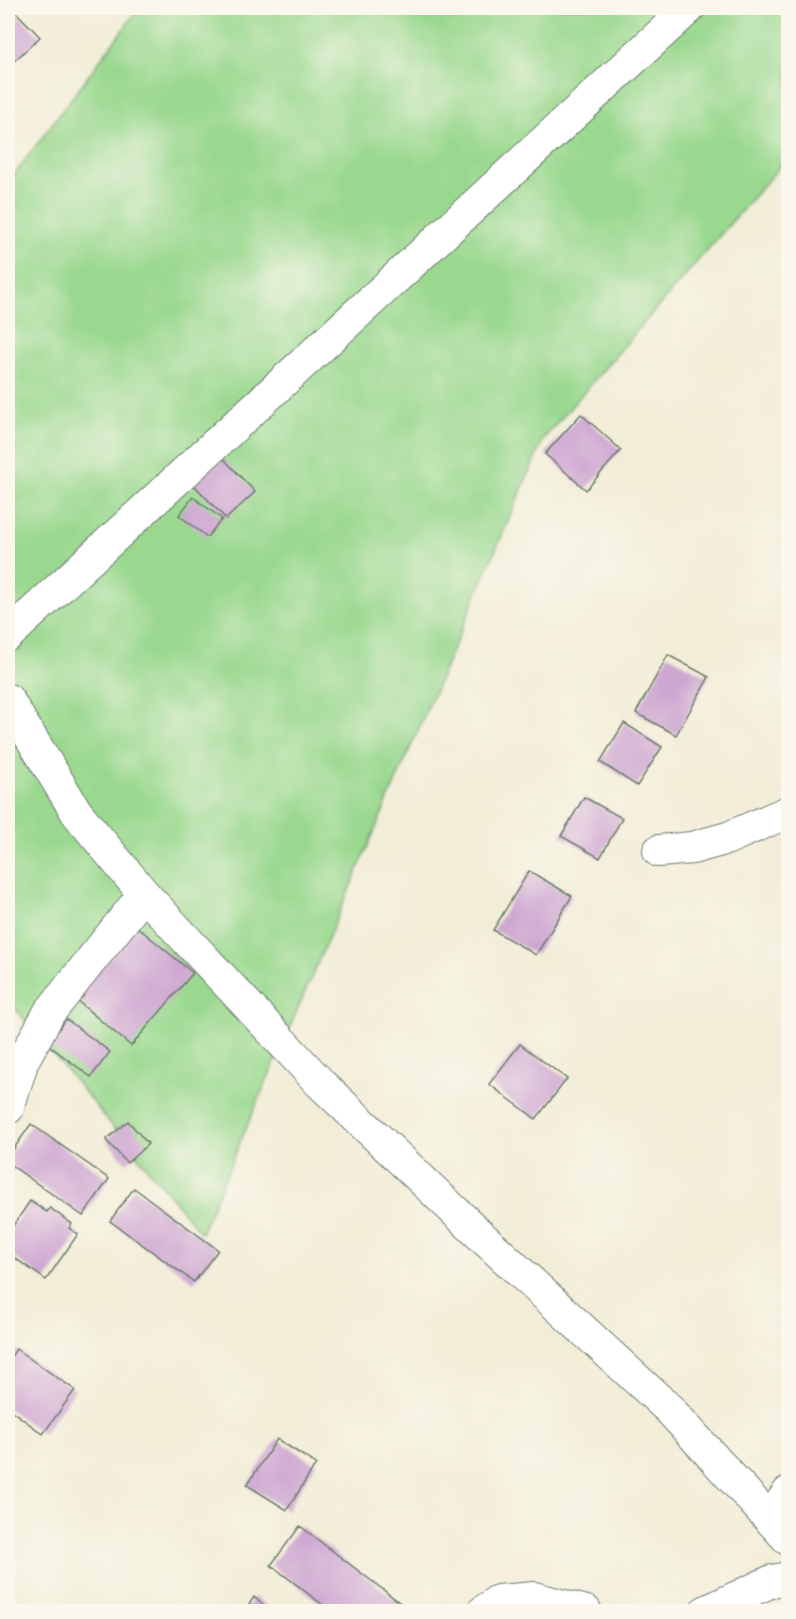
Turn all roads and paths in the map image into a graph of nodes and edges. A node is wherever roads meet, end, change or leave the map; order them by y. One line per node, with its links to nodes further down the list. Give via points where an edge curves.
1 (689, 8): 2 (street)
2 (8, 635)
3 (8, 700): 6 (street, via 76,813)
4 (789, 812): 5 (street, via 728,838 692,848)
5 (659, 850)
6 (144, 894): 7 (street, via 49,1013 23,1060); 9 (street, via 321,1083 669,1409)
7 (8, 1108)
8 (789, 1493): 9 (street)
9 (779, 1529)
10 (789, 1578): 13 (street, via 772,1581)
11 (483, 1611): 12 (street, via 498,1601 534,1598)
12 (586, 1611)
13 (705, 1611)

